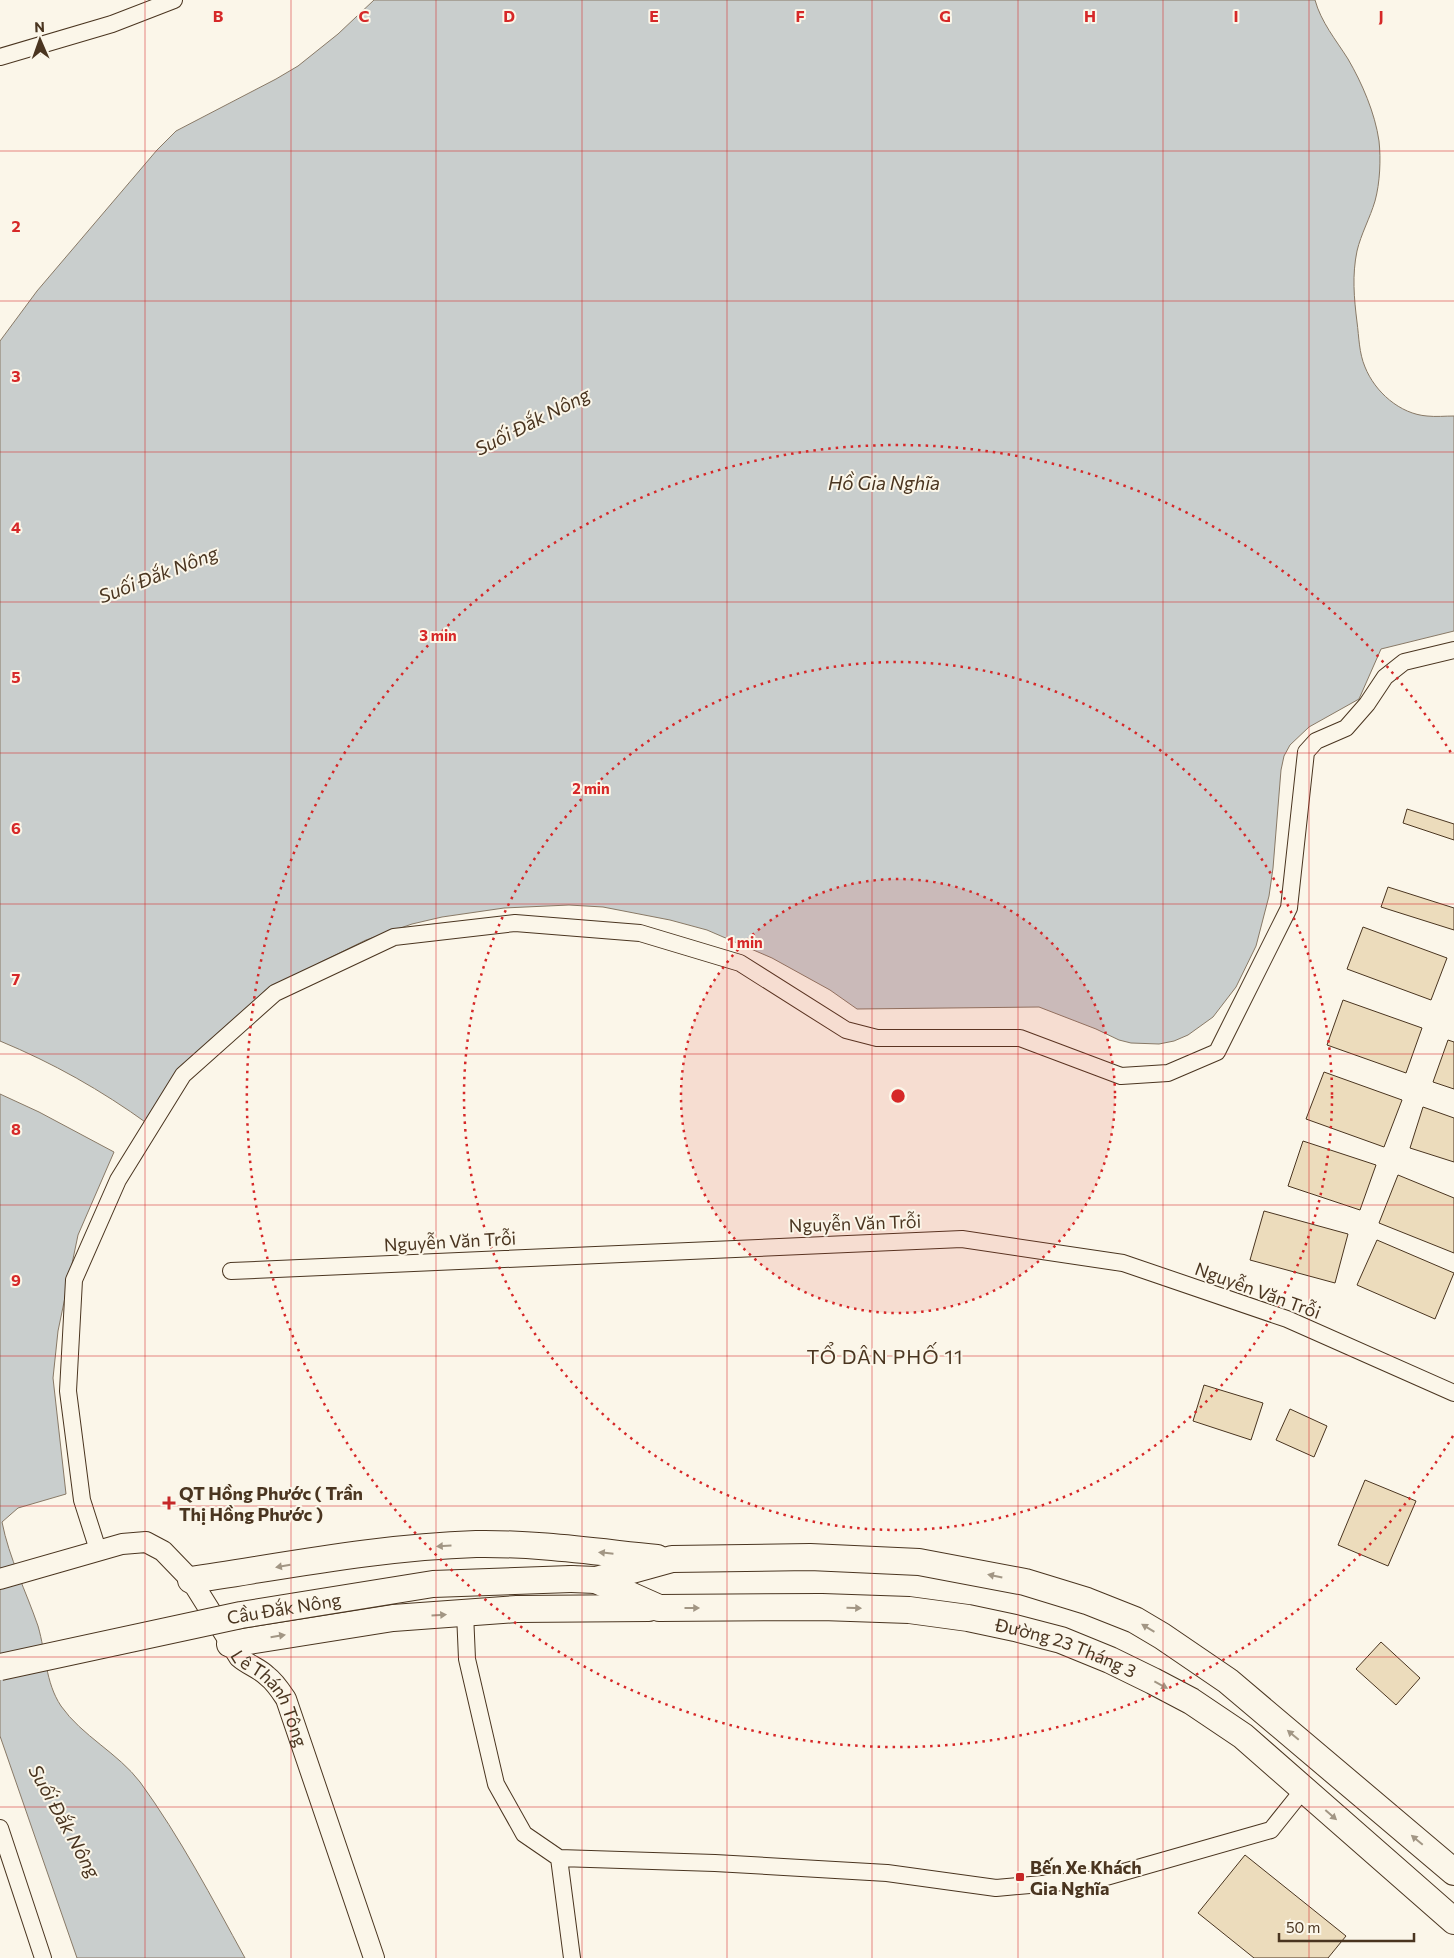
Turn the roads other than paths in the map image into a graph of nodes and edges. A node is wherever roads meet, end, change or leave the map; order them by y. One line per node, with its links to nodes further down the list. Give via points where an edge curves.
1 (174, 0): 2 (street, via 112,24)
2 (0, 57)
3 (1454, 650): 6 (street, via 1404,662 1385,678 1368,704 1346,728 1316,741 1306,752 1289,908 1216,1052 1168,1073 1121,1076 1020,1038 878,1038 846,1030 740,963 640,933 515,923 394,937 275,993 183,1075 118,1180 74,1280 68,1392 82,1500)
4 (231, 1271): 5 (street, Nguyễn Văn Trỗi, via 962,1239 1123,1263 1287,1319)
5 (1454, 1393)
6 (98, 1550): 8 (street, Lê Thánh Tông); 10 (street, Lê Thánh Tông, via 146,1542 163,1551)
7 (672, 1560): 9 (main road); 10 (main road, one-way to 10, via 570,1549 477,1544 333,1557); 18 (main road, one-way to 7, via 1228,1681 1135,1620 1025,1582 919,1562 810,1557)
8 (0, 1579)
9 (584, 1579): 11 (main road, Đường 23 Tháng 3); 14 (main road, Cầu Đắk Nông, bridge, via 433,1584 241,1615)
10 (191, 1580): 13 (street, Lê Thánh Tông)
11 (659, 1608): 12 (main road, via 517,1609); 15 (main road, Đường 23 Tháng 3, one-way to 15, via 909,1610 968,1618 1061,1640 1110,1660 1191,1701 1243,1736)
12 (465, 1613): 13 (main road, one-way to 12, via 393,1618); 17 (street, via 467,1659 496,1784 524,1834)
13 (230, 1644): 21 (street, Lê Thánh Tông, via 239,1657 272,1680 286,1699)
14 (0, 1667)
15 (1303, 1790): 17 (street, via 1271,1830 1099,1880 996,1888 887,1873 715,1862); 19 (main road, Đường 23 Tháng 3, one-way to 19)
16 (0, 1828): 20 (street)
17 (559, 1858): 22 (street)
18 (1454, 1872)
19 (1454, 1921)
20 (43, 1958)
21 (374, 1958)
22 (572, 1958)

